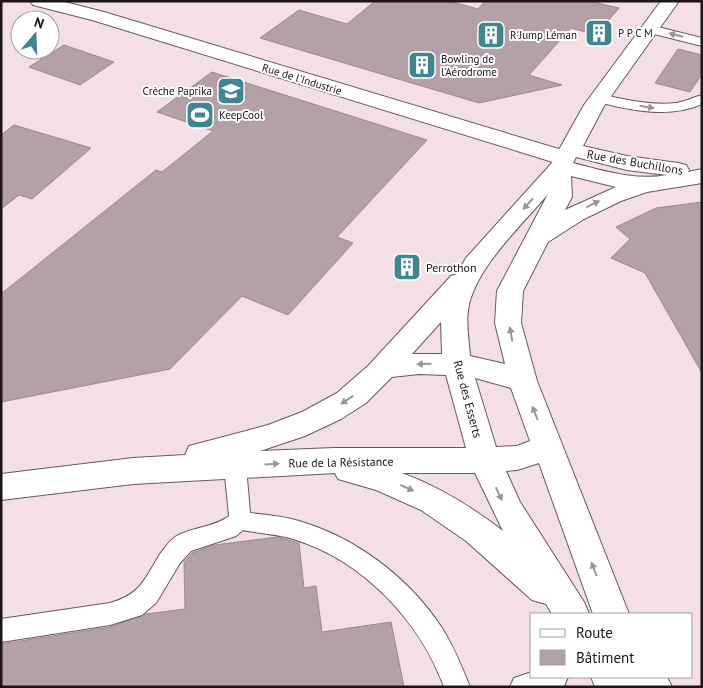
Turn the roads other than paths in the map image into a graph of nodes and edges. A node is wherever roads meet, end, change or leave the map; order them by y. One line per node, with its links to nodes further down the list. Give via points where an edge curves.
1 (39, 1): 7 (street, Rue de l'Industrie)
2 (670, 1): 3 (street, Rue des Esserts)
3 (650, 29): 4 (lane, one-way to 3); 5 (street, Rue des Esserts)
4 (702, 42)
5 (599, 98): 6 (lane, one-way to 6, via 655,108 685,107); 7 (street, Rue des Esserts)
6 (702, 99)
7 (564, 158): 8 (street, Rue des Buchillons); 9 (street, Rue des Buchillons, via 623,183); 10 (street, via 560,197); 11 (street, Rue des Esserts, one-way to 11)
8 (702, 174): 9 (street, Rue des Buchillons)
9 (650, 184): 10 (street, one-way to 9, via 589,206)
10 (537, 240): 14 (street, one-way to 10, via 512,343 508,305 510,291)
11 (474, 264): 12 (street, Rue des Esserts, via 455,309); 13 (street, Rue de la Résistance)
12 (457, 365): 13 (street, one-way to 13, via 426,363); 14 (street); 16 (street, Rue des Esserts)
13 (384, 368): 19 (street, Rue de la Résistance, one-way to 19, via 346,401 311,420 240,446)
14 (523, 381): 15 (street, one-way to 14)
15 (547, 446): 16 (street, Rue de la Résistance, via 524,457); 23 (street, one-way to 15)
16 (485, 460): 17 (street, Rue de la Résistance); 22 (street, Rue des Esserts, one-way to 22, via 507,510)
17 (309, 461): 18 (street, Rue de la Résistance, one-way to 17); 22 (street, one-way to 22, via 383,479 445,507 491,541)
18 (235, 466): 19 (street, Rue de la Résistance); 21 (lane)
19 (133, 471): 20 (street, Rue de la Résistance)
20 (1, 487)
21 (240, 520): 24 (lane, via 228,529 183,544 148,595 134,607 110,614); 26 (lane, via 299,531 362,562 409,605 427,627 442,649)
22 (570, 613)
23 (611, 613)
24 (1, 631)
25 (552, 678): 27 (lane)
26 (457, 687)
27 (523, 687)

